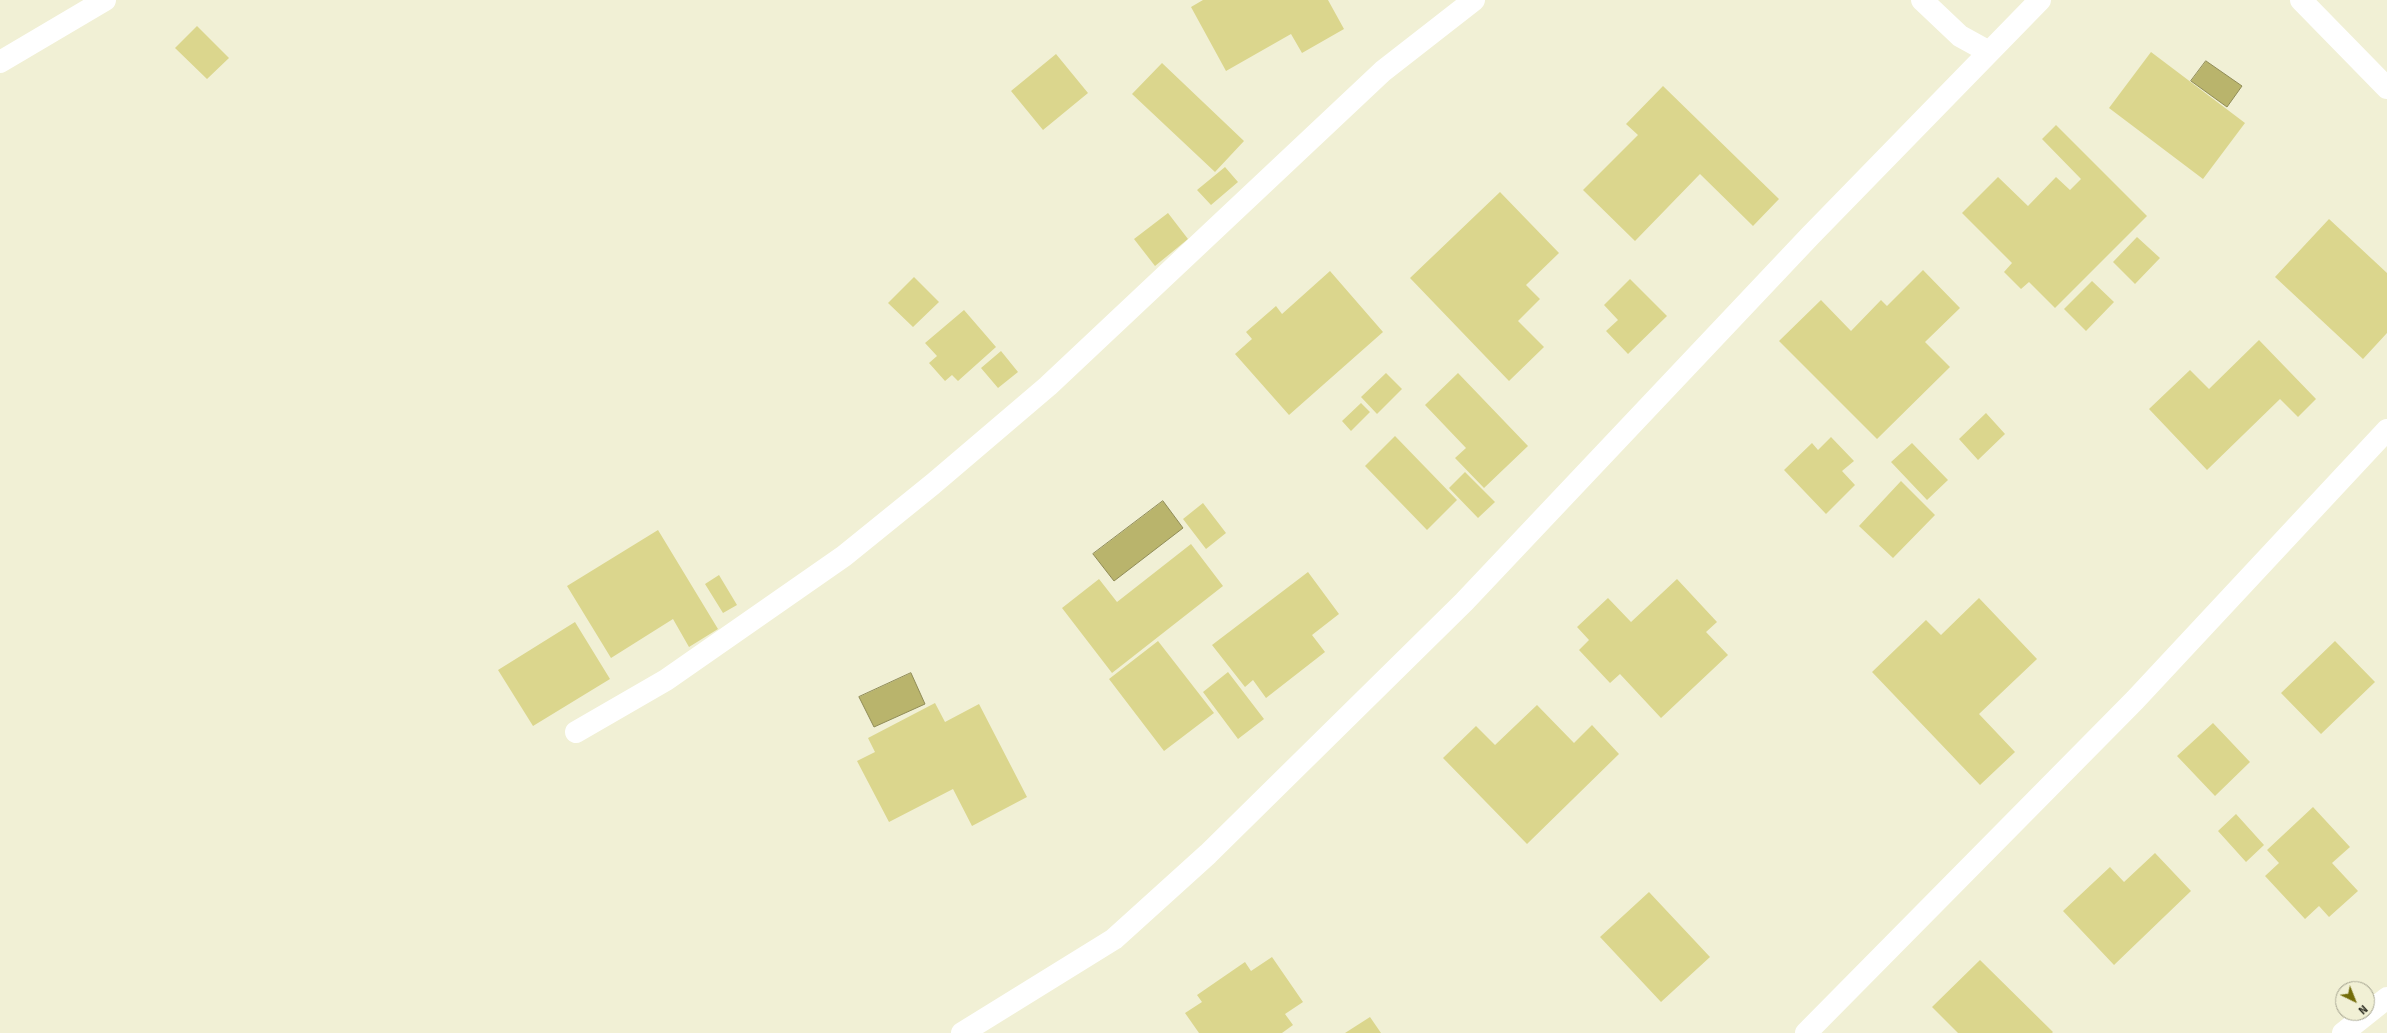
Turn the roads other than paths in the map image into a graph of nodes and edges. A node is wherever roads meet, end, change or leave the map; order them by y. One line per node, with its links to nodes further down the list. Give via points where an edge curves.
1 (105, 0): 7 (street)
2 (1474, 0): 10 (street, via 1383,71 1048,386 933,484 844,556 666,680)
3 (1922, 0): 6 (street, via 1960,36)
4 (2040, 0): 6 (street)
5 (2301, 0): 8 (street)
6 (1989, 52): 12 (street, via 1810,236 1464,602 1208,854 1114,938)
7 (0, 62)
8 (2387, 88)
9 (2387, 430): 13 (street, via 2135,700)
10 (576, 732)
11 (2387, 998): 14 (street)
12 (962, 1033)
13 (1806, 1033)
14 (2344, 1033)

